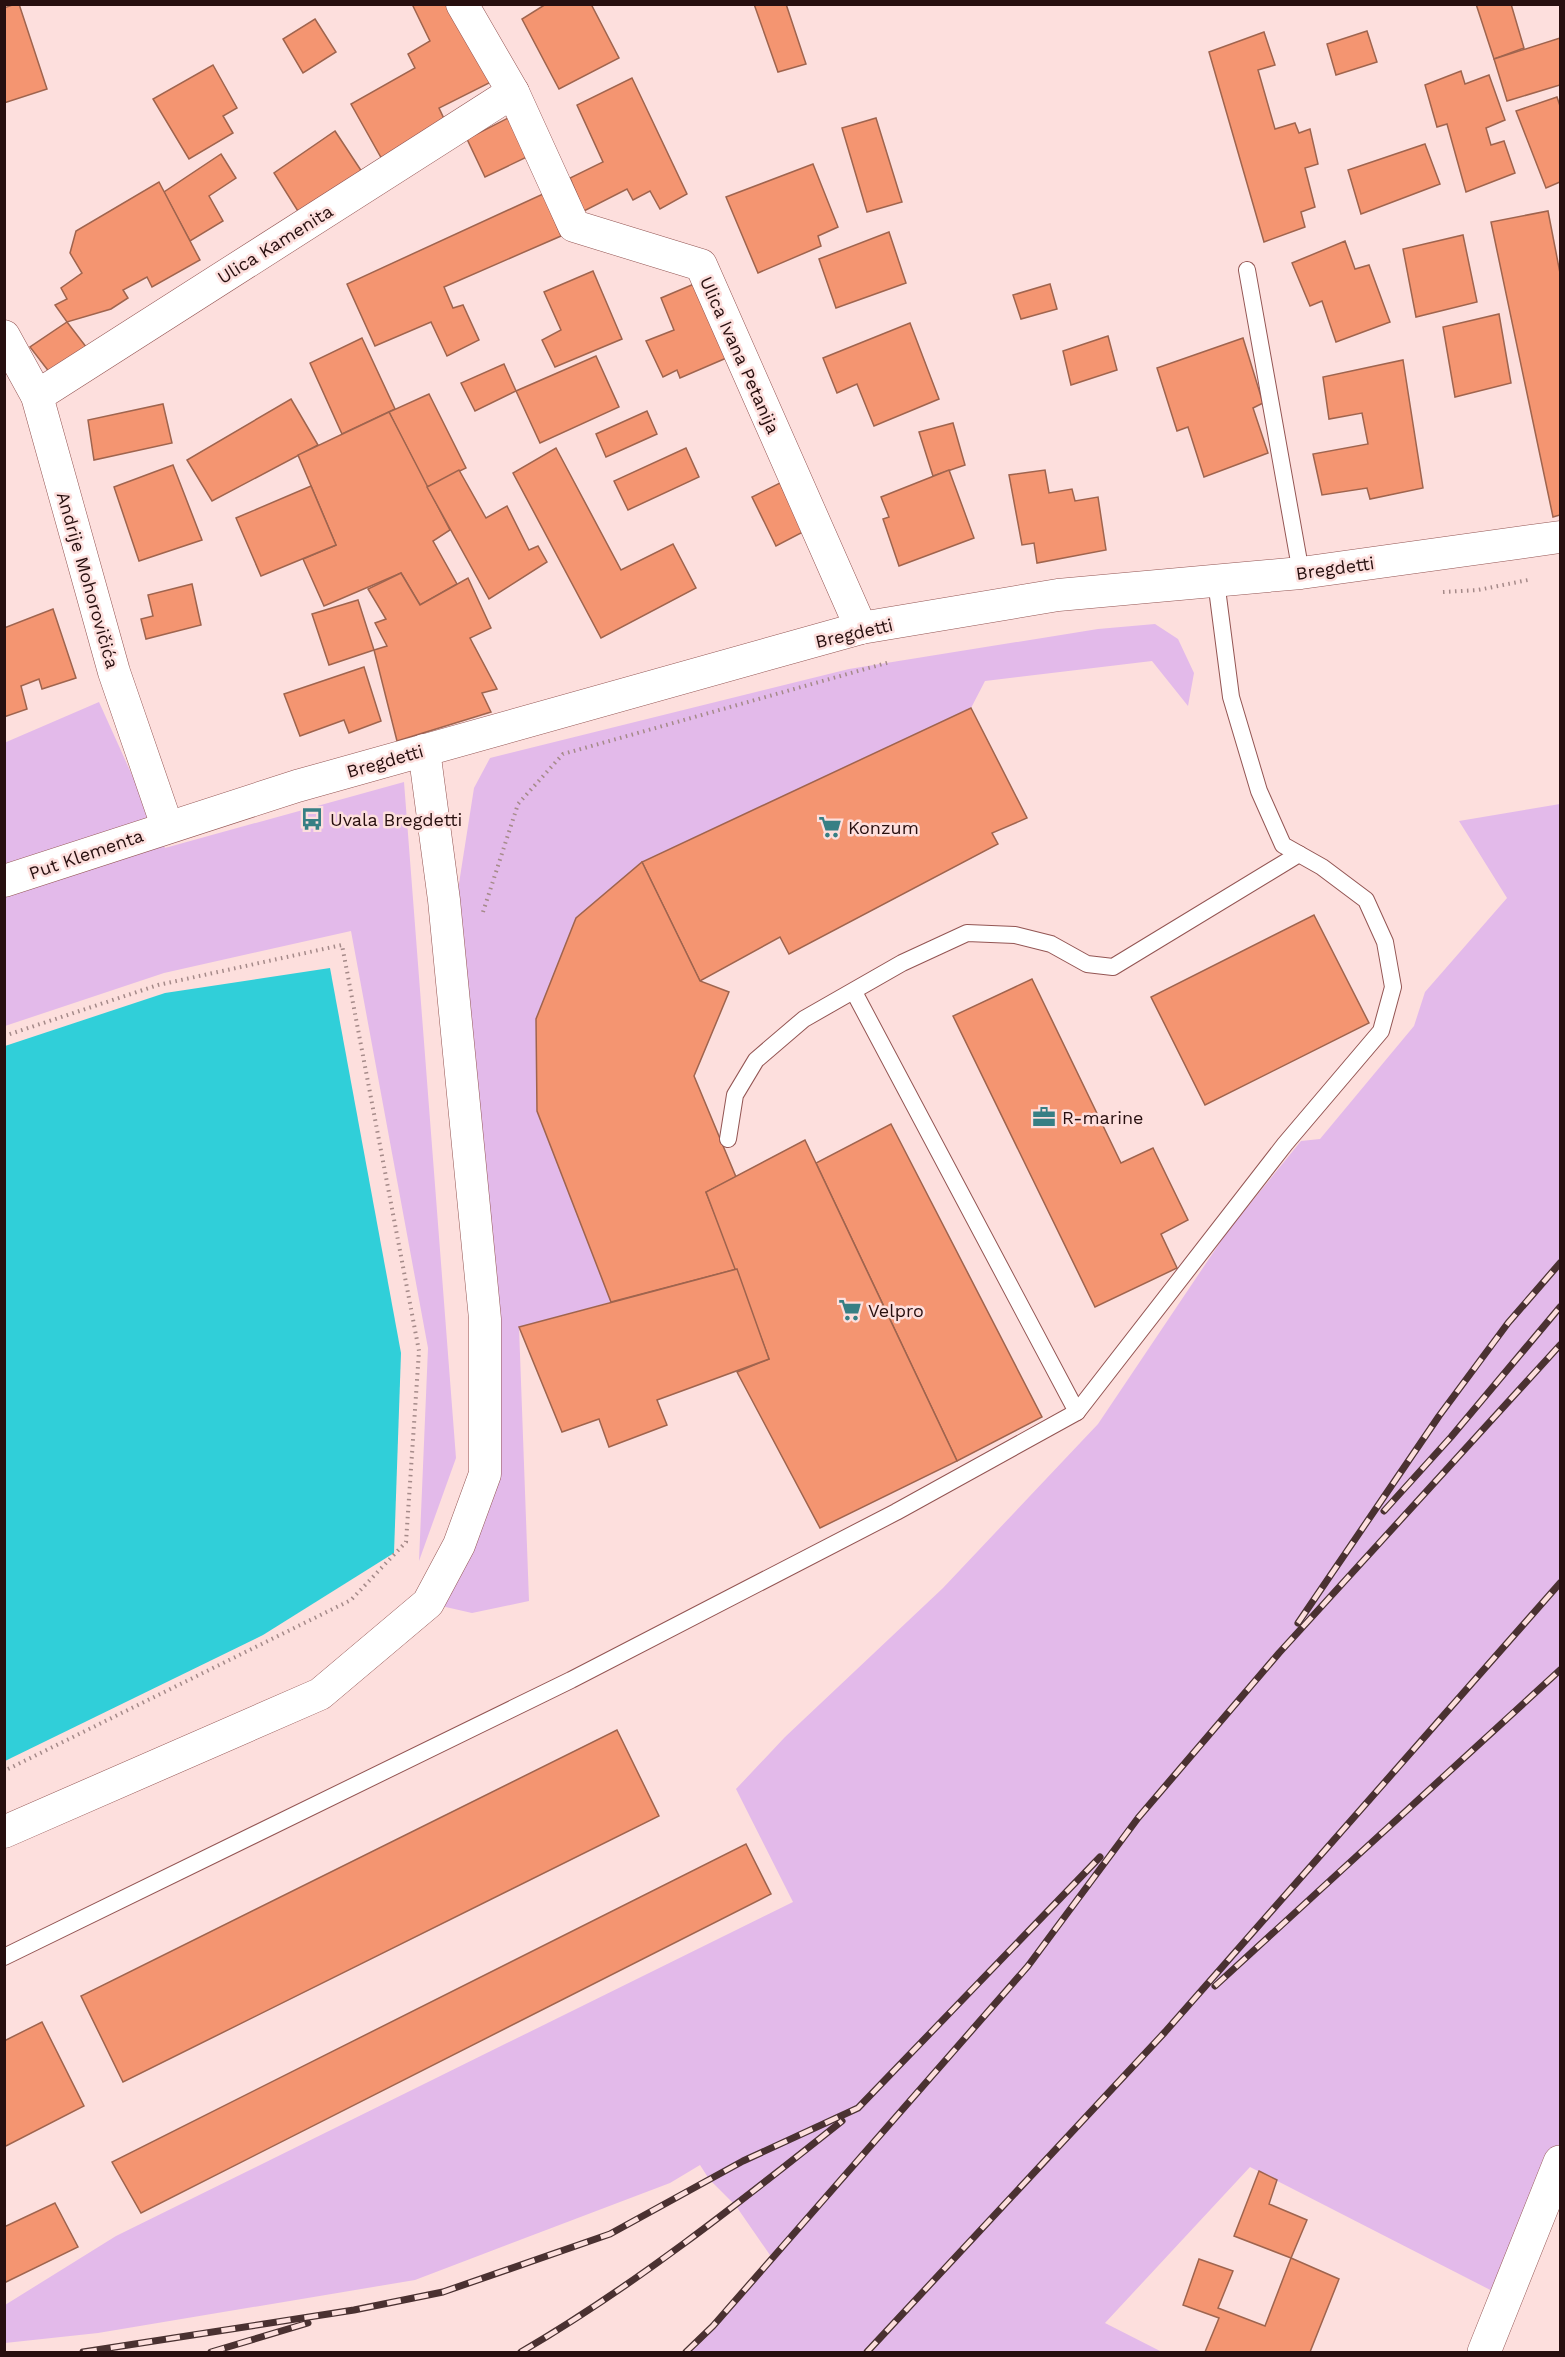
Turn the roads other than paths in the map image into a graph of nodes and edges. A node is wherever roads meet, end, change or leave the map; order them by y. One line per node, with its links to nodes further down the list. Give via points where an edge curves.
1 (462, 4): 2 (street, Ulica Ivana Petanija)
2 (513, 92): 5 (street, Ulica Kamenita); 9 (street, Ulica Ivana Petanija, via 574,226 701,266)
3 (1247, 270): 7 (lane)
4 (4, 336): 5 (street, Andrije Mohorovičića)
5 (37, 396): 11 (street, Andrije Mohorovičića, via 114,672)
6 (1560, 537): 7 (street, Bregdetti)
7 (1301, 573): 8 (street, Bregdetti)
8 (1216, 581): 9 (street, Bregdetti, via 1058,595); 12 (lane, via 1231,697 1256,781 1283,845)
9 (861, 628): 10 (street, Bregdetti)
10 (424, 750): 11 (street, Bregdetti); 17 (street, via 444,900 485,1319 485,1474 459,1545 428,1603 320,1694)
11 (167, 826): 13 (street, Put Klementa)
12 (1299, 854): 14 (lane, via 1113,967 1087,964 1051,944 1015,935 966,933 902,963); 16 (lane, via 1366,900 1385,942 1393,987 1381,1031 1285,1144)
13 (4, 881)
14 (854, 992): 15 (lane, via 804,1018 756,1060 735,1095); 16 (lane)
15 (728, 1139)
16 (1077, 1412): 18 (lane, via 896,1512 571,1680)
17 (4, 1832)
18 (4, 1957)
19 (1560, 2162): 20 (main road)
20 (1484, 2352)

